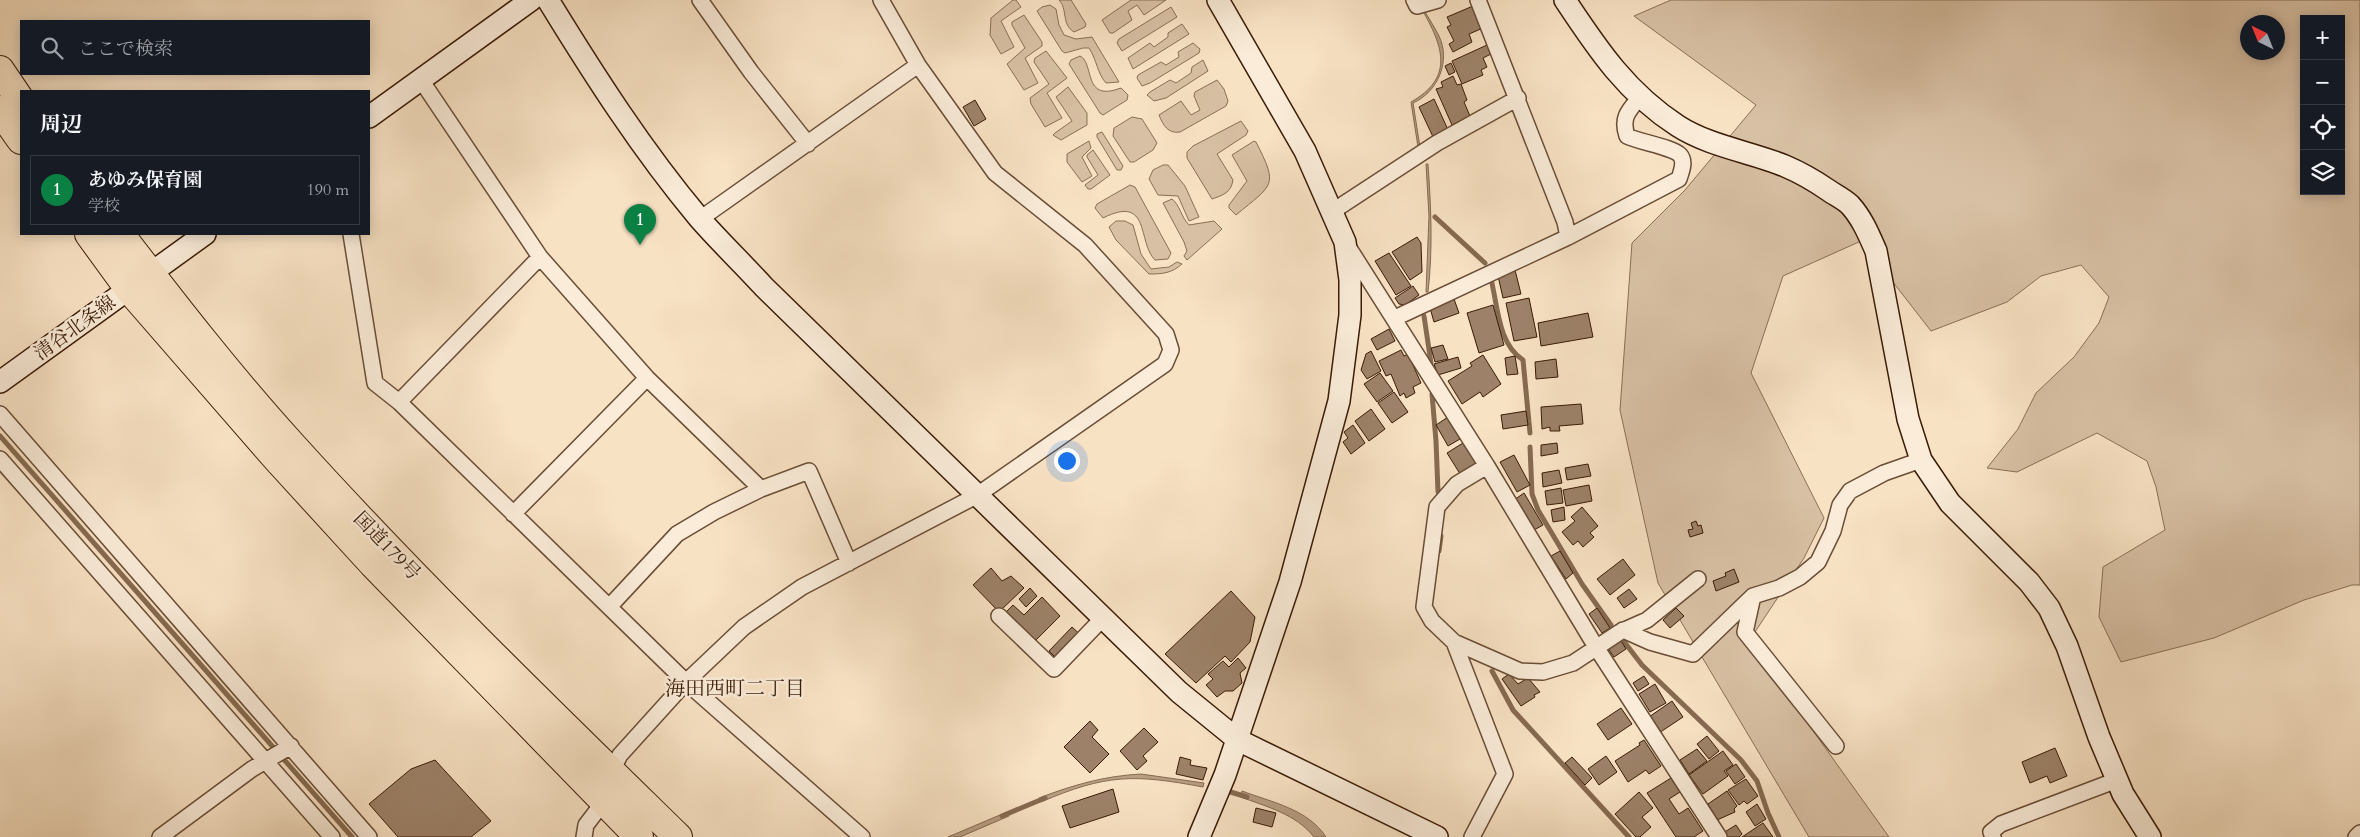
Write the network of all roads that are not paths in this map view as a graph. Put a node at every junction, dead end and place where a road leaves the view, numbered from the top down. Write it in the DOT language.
graph roads {
  1 [pos="531,0"];
  2 [pos="548,0"];
  3 [pos="700,0"];
  4 [pos="881,0"];
  5 [pos="1414,0"];
  6 [pos="1438,0"];
  7 [pos="1478,0"];
  8 [pos="1565,0"];
  9 [pos="1220,1"];
  10 [pos="918,65"];
  11 [pos="0,70"];
  12 [pos="421,80"];
  13 [pos="1640,97"];
  14 [pos="1518,98"];
  15 [pos="20,99"];
  16 [pos="0,110"];
  17 [pos="370,115"];
  18 [pos="20,139"];
  19 [pos="808,144"];
  20 [pos="1333,211"];
  21 [pos="700,219"];
  22 [pos="90,235"];
  23 [pos="121,235"];
  24 [pos="204,235"];
  25 [pos="351,235"];
  26 [pos="1568,237"];
  27 [pos="1345,242"];
  28 [pos="540,257"];
  29 [pos="150,273"];
  30 [pos="129,289"];
  31 [pos="1395,318"];
  32 [pos="647,378"];
  33 [pos="0,382"];
  34 [pos="399,402"];
  35 [pos="0,414"];
  36 [pos="0,459"];
  37 [pos="1921,460"];
  38 [pos="1487,466"];
  39 [pos="761,490"];
  40 [pos="976,496"];
  41 [pos="513,514"];
  42 [pos="849,563"];
  43 [pos="1698,579"];
  44 [pos="1753,596"];
  45 [pos="610,606"];
  46 [pos="999,616"];
  47 [pos="1103,618"];
  48 [pos="1623,630"];
  49 [pos="1454,642"];
  50 [pos="1596,647"];
  51 [pos="686,682"];
  52 [pos="1238,740"];
  53 [pos="290,746"];
  54 [pos="1836,746"];
  55 [pos="265,763"];
  56 [pos="612,772"];
  57 [pos="2117,780"];
  58 [pos="605,800"];
  59 [pos="2360,832"];
  60 [pos="160,837"];
  61 [pos="332,837"];
  62 [pos="369,837"];
  63 [pos="584,837"];
  64 [pos="639,837"];
  65 [pos="678,837"];
  66 [pos="862,837"];
  67 [pos="1199,837"];
  68 [pos="1437,837"];
  69 [pos="1472,837"];
  70 [pos="1719,837"];
  71 [pos="1993,837"];
  72 [pos="2150,837"];
  73 [pos="2356,837"];
  1 -- 12 [label="street"];
  2 -- 21 [label="street"];
  3 -- 19 [label="street"];
  4 -- 10 [label="street"];
  5 -- 6 [label="street"];
  7 -- 14 [label="street"];
  8 -- 13 [label="street"];
  9 -- 20 [label="street"];
  10 -- 19 [label="street"];
  10 -- 40 [label="street"];
  11 -- 15 [label="highway"];
  12 -- 17 [label="street"];
  12 -- 28 [label="street"];
  13 -- 26 [label="street"];
  13 -- 37 [label="street"];
  14 -- 20 [label="street"];
  14 -- 26 [label="street"];
  16 -- 18 [label="highway"];
  19 -- 21 [label="street"];
  20 -- 27 [label="street"];
  21 -- 40 [label="street"];
  22 -- 30 [label="highway, 国道179号"];
  23 -- 29 [label="highway, 国道179号"];
  24 -- 29 [label="street, 清谷北条線"];
  25 -- 34 [label="street"];
  26 -- 31 [label="street"];
  27 -- 31 [label="street"];
  27 -- 52 [label="street"];
  28 -- 32 [label="street"];
  28 -- 34 [label="street"];
  29 -- 30 [label="street, 清谷北条線"];
  29 -- 56 [label="highway, 国道179号"];
  30 -- 33 [label="street, 清谷北条線"];
  30 -- 58 [label="highway, 国道179号"];
  31 -- 38 [label="street"];
  32 -- 39 [label="street"];
  32 -- 41 [label="street"];
  34 -- 41 [label="street"];
  35 -- 53 [label="street"];
  36 -- 55 [label="street"];
  37 -- 44 [label="street"];
  37 -- 57 [label="street"];
  38 -- 49 [label="street"];
  38 -- 50 [label="street"];
  39 -- 42 [label="street"];
  39 -- 45 [label="street"];
  40 -- 42 [label="street"];
  40 -- 47 [label="street"];
  41 -- 45 [label="street"];
  42 -- 51 [label="street"];
  43 -- 48 [label="street"];
  44 -- 48 [label="street"];
  44 -- 54 [label="street"];
  45 -- 51 [label="street"];
  46 -- 47 [label="street"];
  47 -- 52 [label="street"];
  48 -- 50 [label="street"];
  49 -- 50 [label="street"];
  49 -- 69 [label="street"];
  50 -- 70 [label="street"];
  51 -- 56 [label="street"];
  51 -- 66 [label="street"];
  52 -- 67 [label="street"];
  52 -- 68 [label="street"];
  53 -- 55 [label="street"];
  53 -- 62 [label="street"];
  55 -- 60 [label="street"];
  55 -- 61 [label="street"];
  56 -- 58 [label="street"];
  56 -- 65 [label="highway, 国道179号"];
  57 -- 71 [label="street"];
  57 -- 72 [label="street"];
  58 -- 63 [label="street"];
  58 -- 64 [label="highway, 国道179号"];
  59 -- 73 [label="street"];
}
